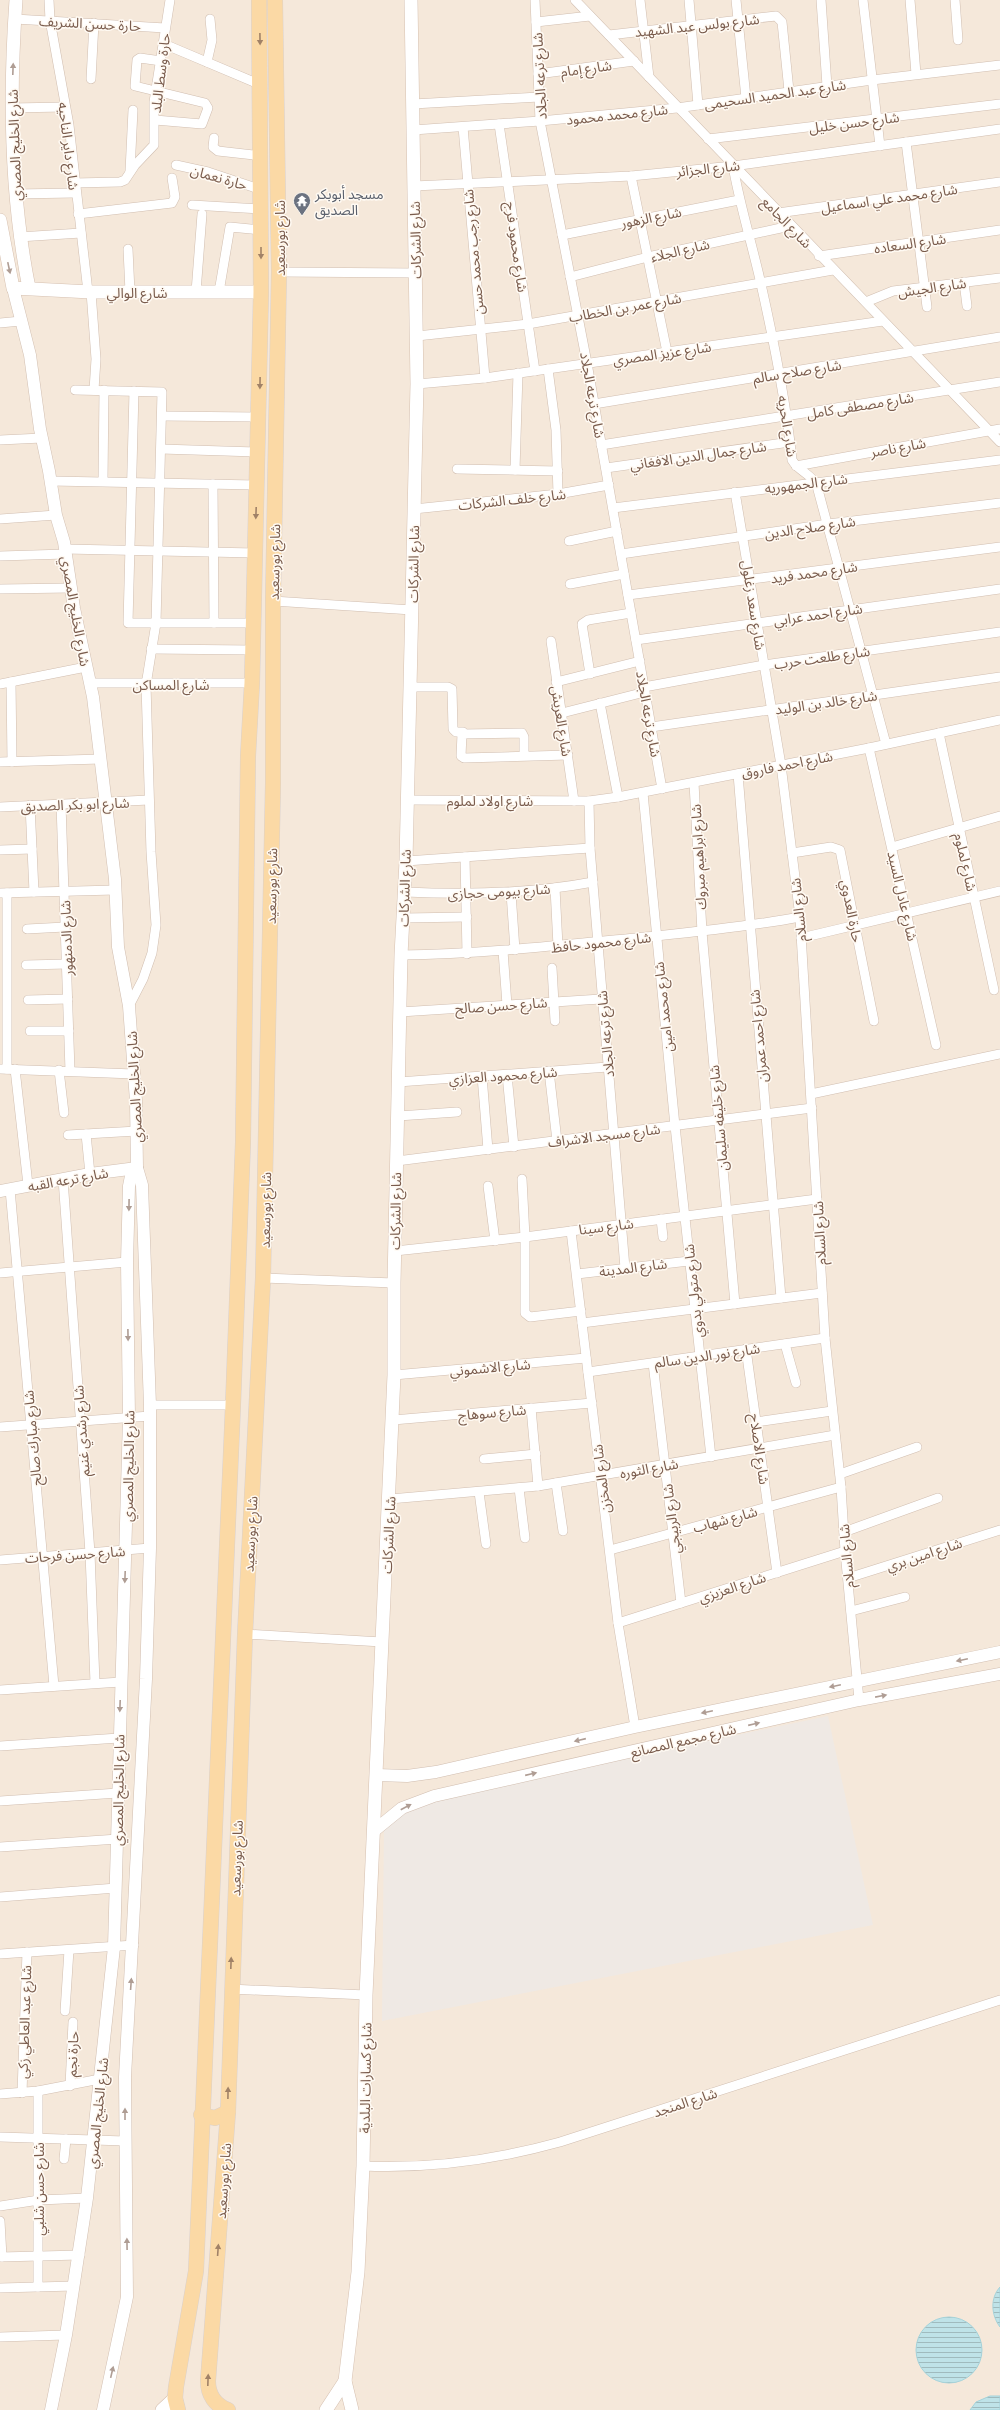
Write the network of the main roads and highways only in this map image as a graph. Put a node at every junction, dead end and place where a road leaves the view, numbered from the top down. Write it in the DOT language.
graph roads {
  1 [pos="16,0"];
  2 [pos="259,0"];
  3 [pos="275,0"];
  4 [pos="411,0"];
  5 [pos="0,220"];
  6 [pos="2,242"];
  7 [pos="13,288"];
  8 [pos="30,288"];
  9 [pos="261,292"];
  10 [pos="273,750"];
  11 [pos="248,756"];
  12 [pos="273,783"];
  13 [pos="248,789"];
  14 [pos="377,1775"];
  15 [pos="228,2112"];
  16 [pos="201,2115"];
  17 [pos="226,2146"];
  18 [pos="200,2149"];
  19 [pos="345,2381"];
  20 [pos="177,2404"];
  21 [pos="162,2410"];
  22 [pos="228,2410"];
  23 [pos="326,2410"];
  24 [pos="352,2410"];
  8 -- 1 [label="main road, شارع الخليج المصري, one-way"];
  2 -- 9 [label="main road, شارع بورسعيد, one-way"];
  3 -- 10 [label="main road, شارع بورسعيد"];
  4 -- 14 [label="main road, شارع الشركات"];
  5 -- 6 [label="main road, شارع الخليج المصري"];
  6 -- 7 [label="main road, شارع الخليج المصري, one-way"];
  7 -- 8 [label="main road, شارع الوالي"];
  8 -- 9 [label="main road, شارع الوالي"];
  9 -- 11 [label="main road, شارع بورسعيد, one-way"];
  10 -- 11 [label="main road"];
  10 -- 12 [label="main road, شارع بورسعيد"];
  11 -- 13 [label="main road, شارع بورسعيد"];
  12 -- 13 [label="main road"];
  15 -- 12 [label="main road, شارع بورسعيد, one-way"];
  13 -- 16 [label="main road, شارع بورسعيد"];
  14 -- 19 [label="main road, شارع كسارات البلدية"];
  15 -- 16 [label="main road"];
  15 -- 17 [label="main road, شارع بورسعيد"];
  16 -- 18 [label="main road, شارع بورسعيد"];
  17 -- 18 [label="main road"];
  22 -- 17 [label="main road, شارع بورسعيد, one-way"];
  18 -- 20 [label="main road, شارع بورسعيد"];
  19 -- 23 [label="main road, شارع كسارات البلدية"];
  19 -- 24 [label="main road, شارع كسارات البلدية"];
  20 -- 21 [label="main road"];
}
